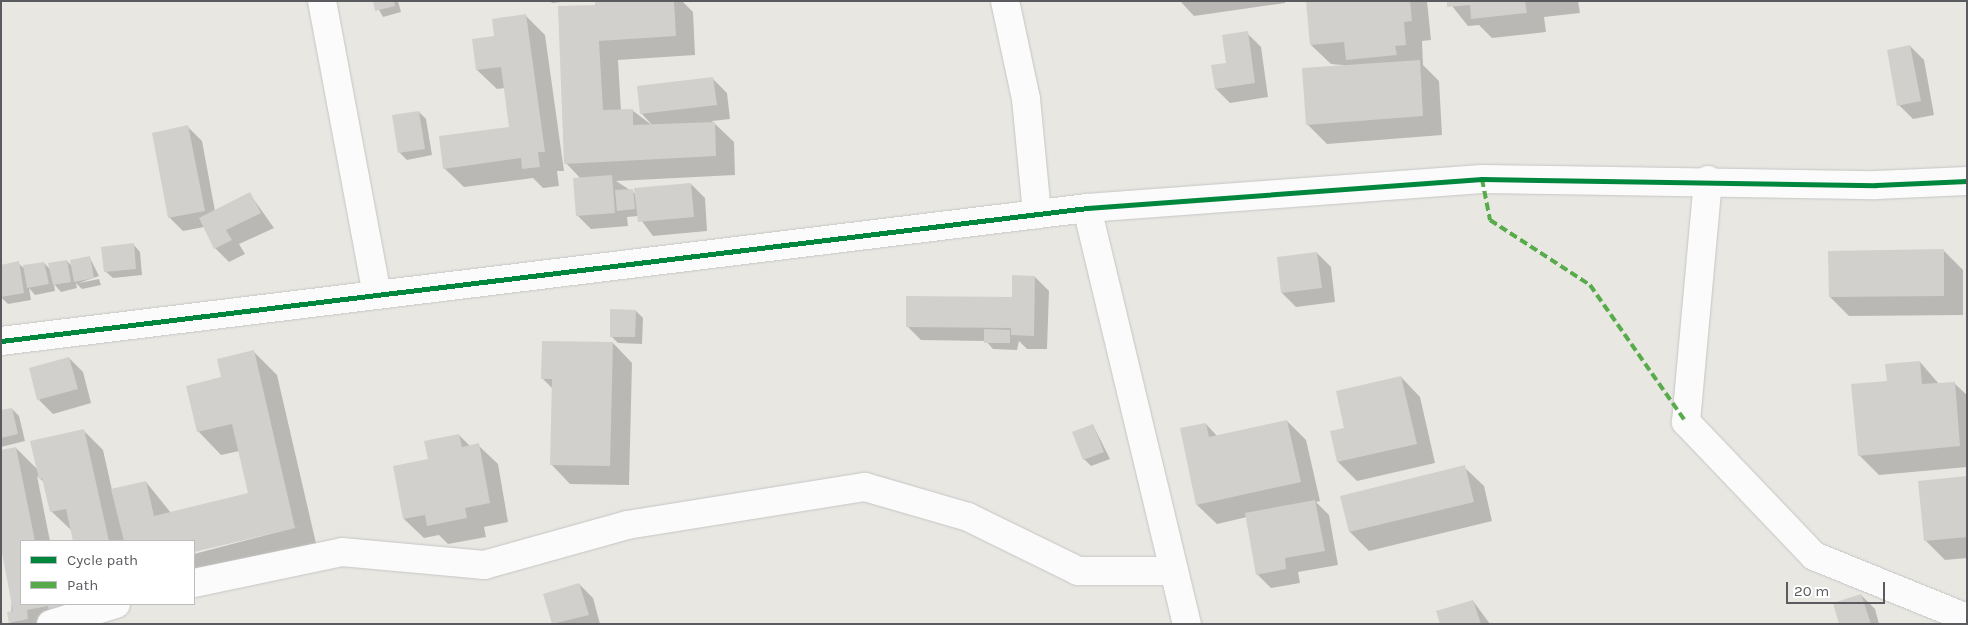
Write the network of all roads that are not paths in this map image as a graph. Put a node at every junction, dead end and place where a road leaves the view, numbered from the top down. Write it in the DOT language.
graph roads {
  1 [pos="322,1"];
  2 [pos="1005,1"];
  3 [pos="1708,180"];
  4 [pos="1967,181"];
  5 [pos="1087,208"];
  6 [pos="1037,214"];
  7 [pos="377,294"];
  8 [pos="1,341"];
  9 [pos="1174,571"];
  10 [pos="195,583"];
  11 [pos="113,605"];
  12 [pos="1967,618"];
  13 [pos="51,624"];
  14 [pos="1187,624"];
  1 -- 7 [label="street"];
  2 -- 6 [label="street"];
  3 -- 4 [label="street"];
  3 -- 5 [label="street"];
  3 -- 12 [label="street"];
  5 -- 6 [label="street"];
  5 -- 9 [label="street"];
  6 -- 7 [label="street"];
  7 -- 8 [label="street"];
  9 -- 10 [label="street"];
  9 -- 14 [label="street"];
  11 -- 13 [label="street"];
}
